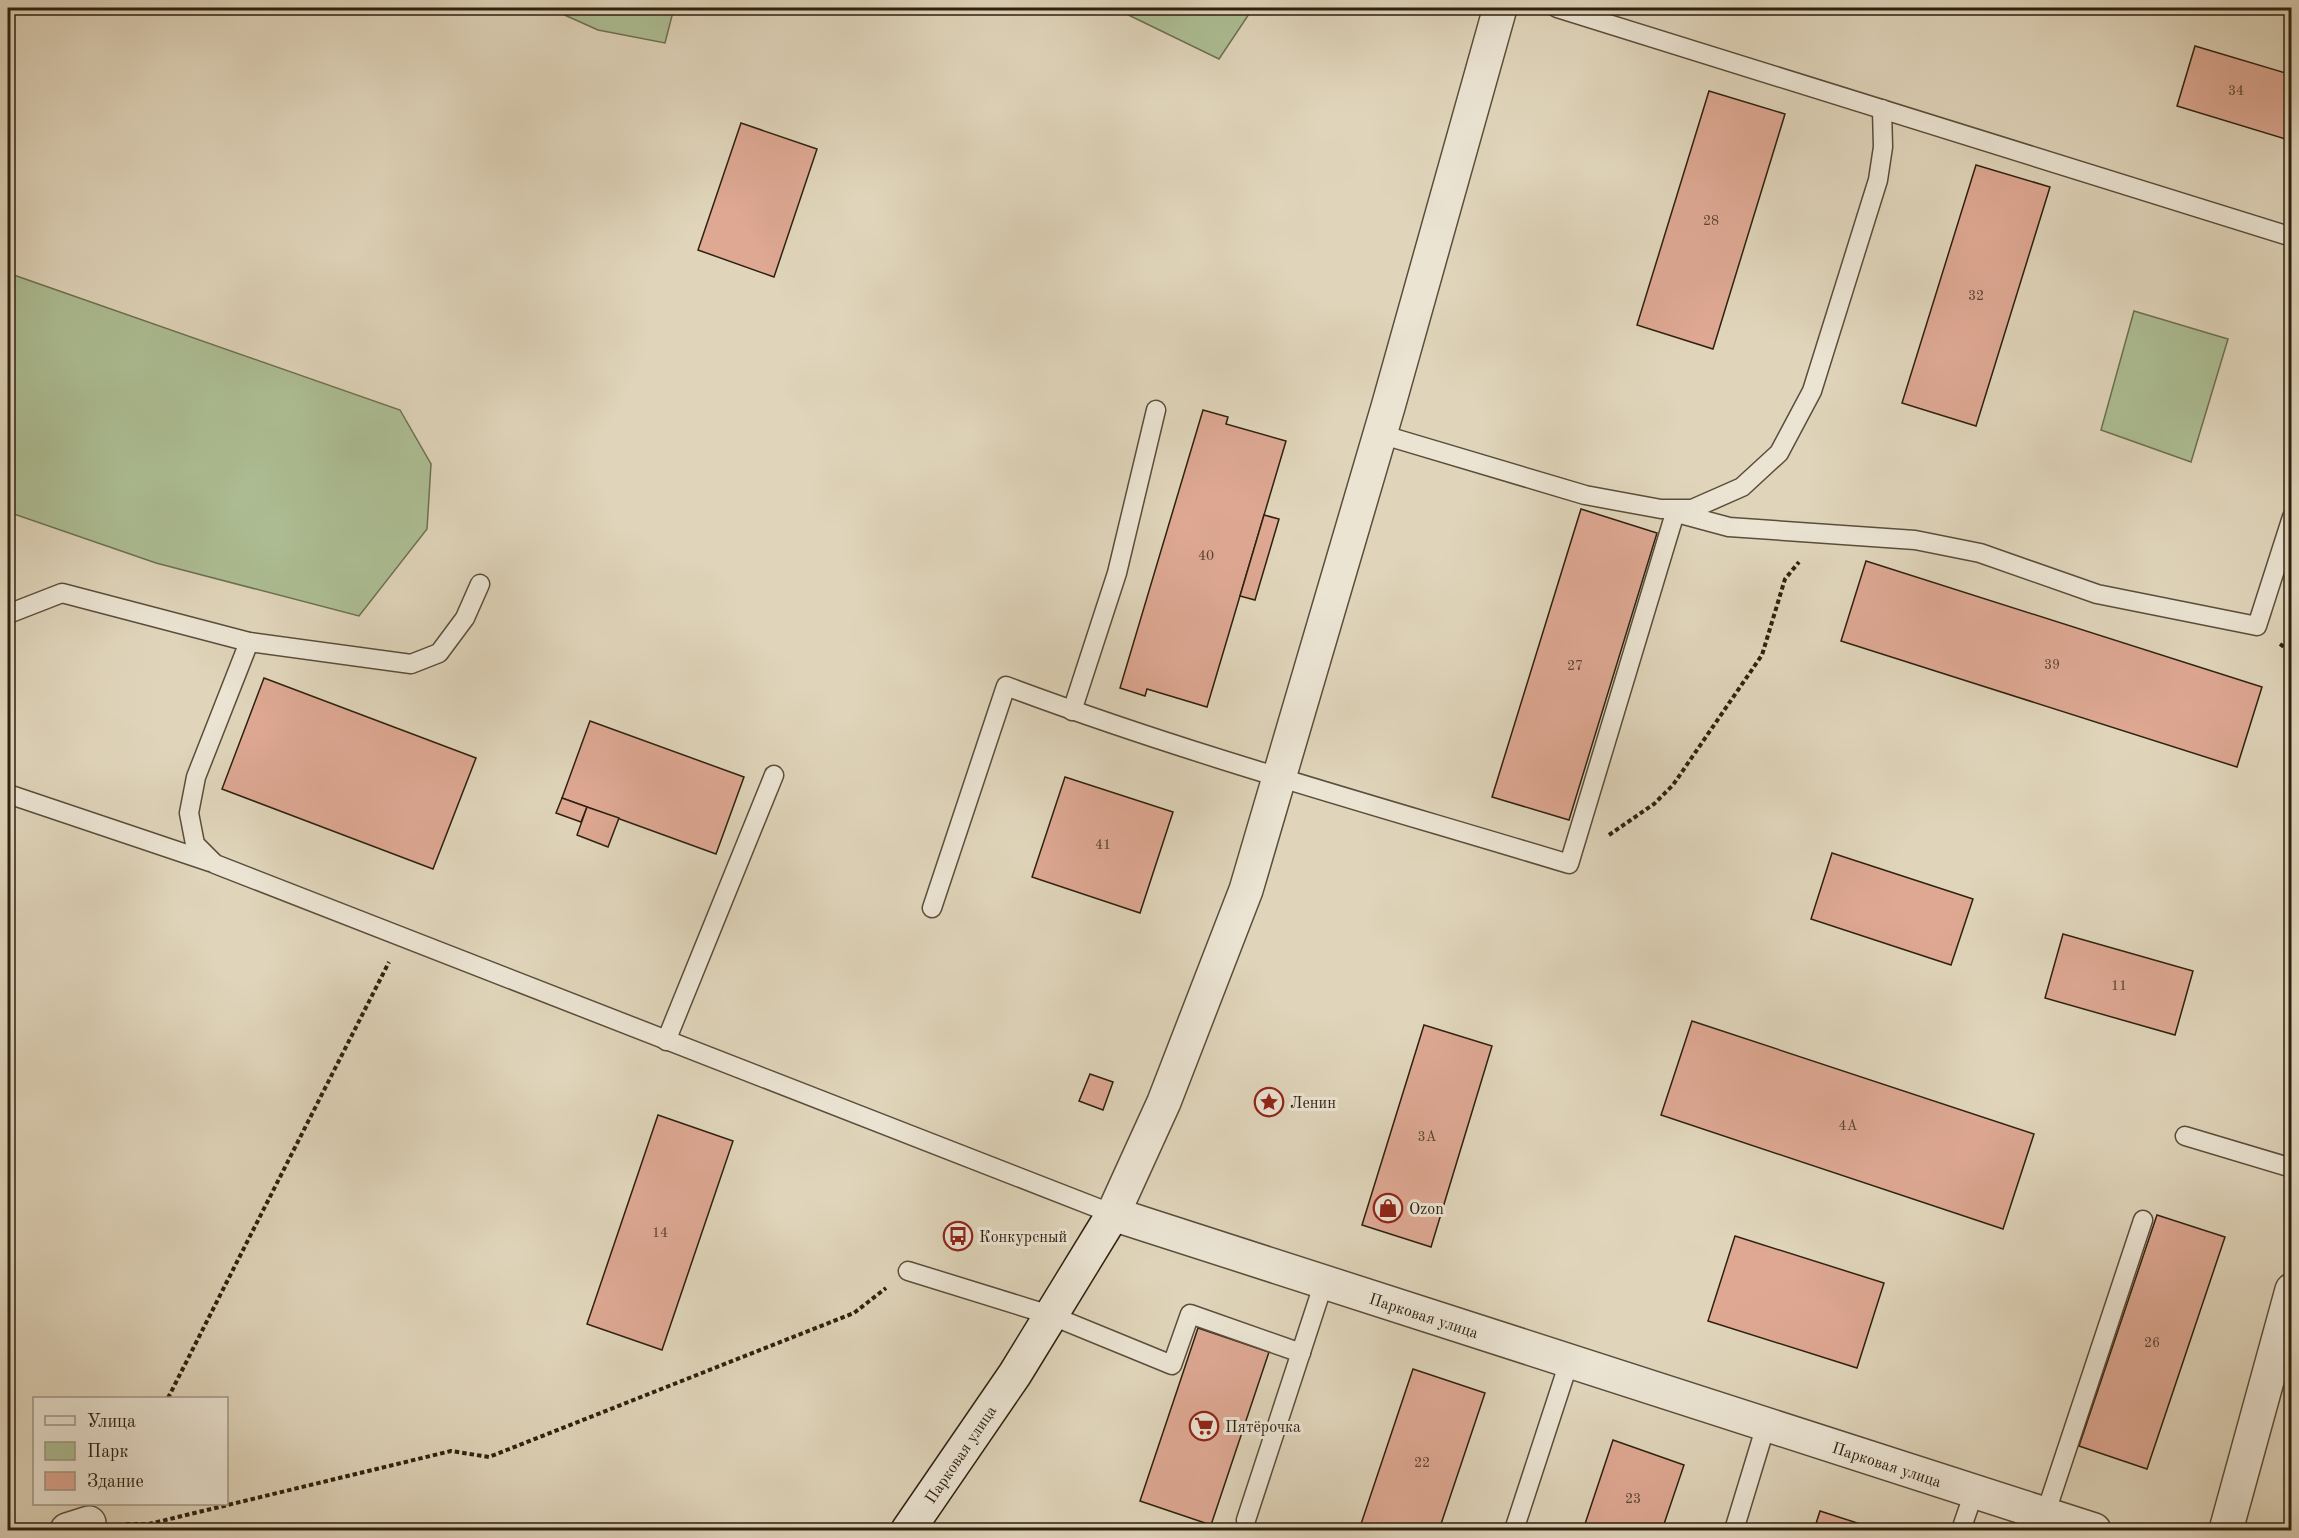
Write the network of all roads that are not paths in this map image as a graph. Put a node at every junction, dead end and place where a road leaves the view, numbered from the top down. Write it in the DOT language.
graph roads {
  1 [pos="1500,8"];
  2 [pos="1557,8"];
  3 [pos="1882,109"];
  4 [pos="2292,237"];
  5 [pos="1156,410"];
  6 [pos="1380,434"];
  7 [pos="1668,511"];
  8 [pos="2292,518"];
  9 [pos="480,584"];
  10 [pos="8,614"];
  11 [pos="249,642"];
  12 [pos="1072,711"];
  13 [pos="774,775"];
  14 [pos="1280,777"];
  15 [pos="8,794"];
  16 [pos="215,864"];
  17 [pos="932,908"];
  18 [pos="666,1041"];
  19 [pos="2185,1136"];
  20 [pos="2292,1168"];
  21 [pos="1113,1214"];
  22 [pos="2143,1220"];
  23 [pos="908,1271"];
  24 [pos="1324,1282"];
  25 [pos="2292,1290"];
  26 [pos="1050,1315"];
  27 [pos="1301,1353"];
  28 [pos="1569,1362"];
  29 [pos="1766,1425"];
  30 [pos="1974,1492"];
  31 [pos="2045,1515"];
  32 [pos="1246,1520"];
  33 [pos="908,1530"];
  34 [pos="1514,1530"];
  35 [pos="1734,1530"];
  36 [pos="1961,1530"];
  37 [pos="2094,1530"];
  38 [pos="2226,1530"];
  1 -- 6 [label="street"];
  2 -- 3 [label="lane"];
  3 -- 4 [label="lane"];
  3 -- 7 [label="lane"];
  5 -- 12 [label="lane"];
  6 -- 7 [label="lane"];
  6 -- 14 [label="street"];
  7 -- 8 [label="lane"];
  7 -- 14 [label="lane"];
  9 -- 11 [label="lane"];
  10 -- 11 [label="lane"];
  11 -- 16 [label="lane"];
  12 -- 14 [label="lane"];
  12 -- 17 [label="lane"];
  13 -- 18 [label="lane"];
  14 -- 21 [label="street"];
  15 -- 16 [label="lane"];
  16 -- 18 [label="lane"];
  18 -- 21 [label="lane"];
  19 -- 20 [label="lane"];
  21 -- 24 [label="street, Парковая улица"];
  21 -- 26 [label="street, Парковая улица"];
  22 -- 31 [label="lane"];
  23 -- 26 [label="lane"];
  24 -- 27 [label="lane"];
  24 -- 28 [label="street, Парковая улица"];
  25 -- 38 [label="street"];
  26 -- 27 [label="lane"];
  26 -- 33 [label="street, Парковая улица"];
  27 -- 32 [label="lane"];
  28 -- 29 [label="street, Парковая улица"];
  28 -- 34 [label="lane"];
  29 -- 30 [label="street, Парковая улица"];
  29 -- 35 [label="lane"];
  30 -- 31 [label="street, Парковая улица"];
  30 -- 36 [label="lane"];
  31 -- 37 [label="street, Парковая улица"];
}
